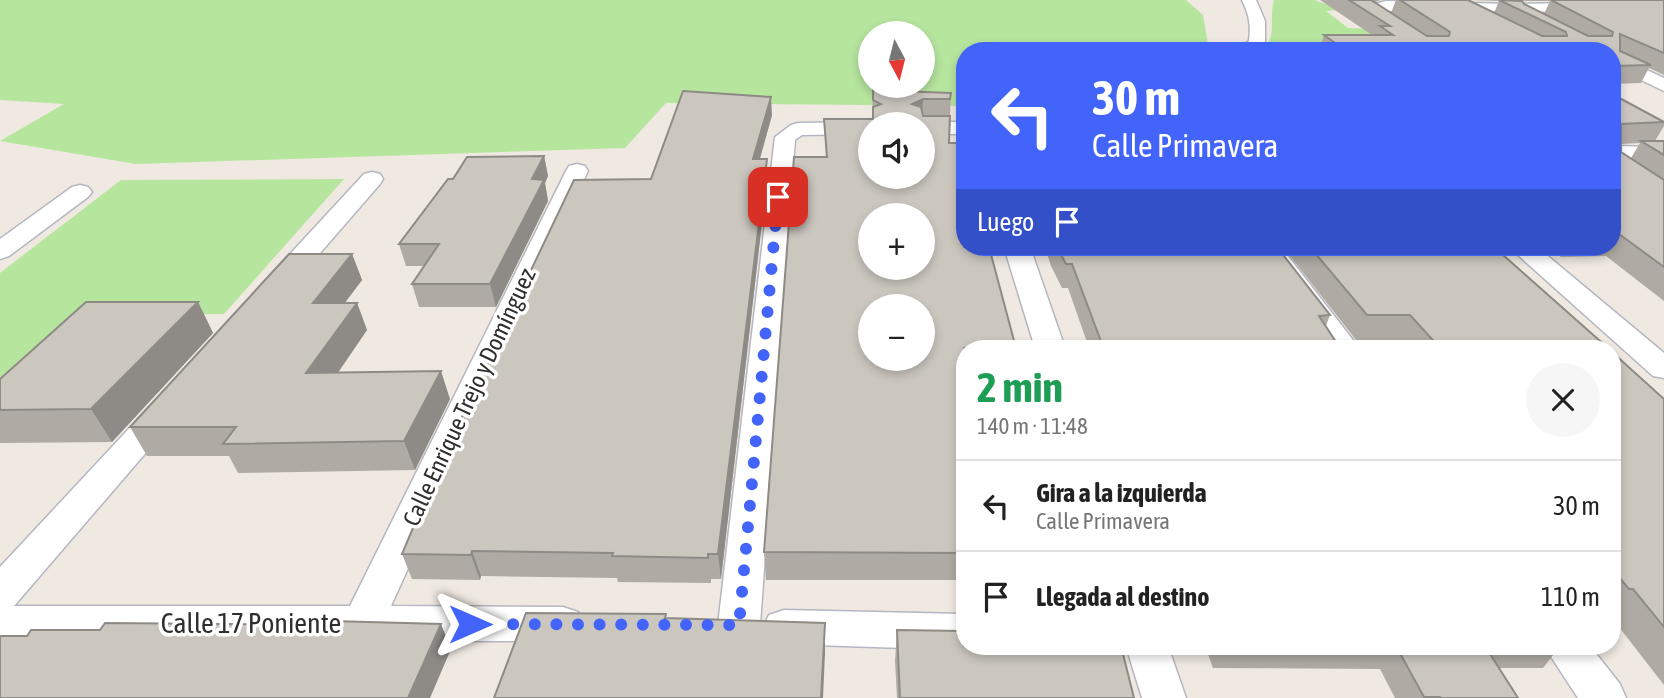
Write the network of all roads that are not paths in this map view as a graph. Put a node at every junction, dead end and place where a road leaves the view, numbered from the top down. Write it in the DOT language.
graph roads {
  1 [pos="1443,0"];
  2 [pos="1495,0"];
  3 [pos="1614,0"];
  4 [pos="1257,5"];
  5 [pos="1630,7"];
  6 [pos="1664,7"];
  7 [pos="1460,8"];
  8 [pos="1511,9"];
  9 [pos="1664,22"];
  10 [pos="1493,24"];
  11 [pos="1548,27"];
  12 [pos="1256,42"];
  13 [pos="1420,42"];
  14 [pos="1621,64"];
  15 [pos="1621,83"];
  16 [pos="1664,85"];
  17 [pos="1664,102"];
  18 [pos="858,128"];
  19 [pos="935,128"];
  20 [pos="956,128"];
  21 [pos="1621,152"];
  22 [pos="1664,153"];
  23 [pos="1621,169"];
  24 [pos="577,171"];
  25 [pos="1633,176"];
  26 [pos="372,179"];
  27 [pos="80,192"];
  28 [pos="0,251"];
  29 [pos="1020,256"];
  30 [pos="1275,256"];
  31 [pos="1532,256"];
  32 [pos="260,304"];
  33 [pos="1047,340"];
  34 [pos="1337,340"];
  35 [pos="1664,369"];
  36 [pos="186,387"];
  37 [pos="0,594"];
  38 [pos="0,623"];
  39 [pos="362,624"];
  40 [pos="600,625"];
  41 [pos="697,625"];
  42 [pos="739,625"];
  43 [pos="956,632"];
  44 [pos="1150,655"];
  45 [pos="1572,655"];
  46 [pos="1164,698"];
  47 [pos="1604,698"];
  1 -- 7 [label="street"];
  2 -- 8 [label="street"];
  3 -- 5 [label="street"];
  4 -- 12 [label="street"];
  5 -- 6 [label="street"];
  5 -- 8 [label="street"];
  5 -- 9 [label="street"];
  7 -- 8 [label="street"];
  7 -- 10 [label="street"];
  7 -- 13 [label="street"];
  8 -- 11 [label="street"];
  14 -- 16 [label="street"];
  15 -- 17 [label="street"];
  18 -- 42 [label="street"];
  19 -- 20 [label="street"];
  21 -- 22 [label="street"];
  23 -- 25 [label="street"];
  24 -- 39 [label="street, Calle Enrique Trejo y Domínguez"];
  26 -- 32 [label="street"];
  27 -- 28 [label="street"];
  29 -- 33 [label="street"];
  30 -- 34 [label="street"];
  31 -- 35 [label="street"];
  36 -- 37 [label="street"];
  38 -- 39 [label="street, Calle 17 Poniente"];
  39 -- 40 [label="street, Calle 17 Poniente"];
  41 -- 42 [label="street"];
  42 -- 43 [label="street"];
  44 -- 46 [label="street"];
  45 -- 47 [label="street"];
}
